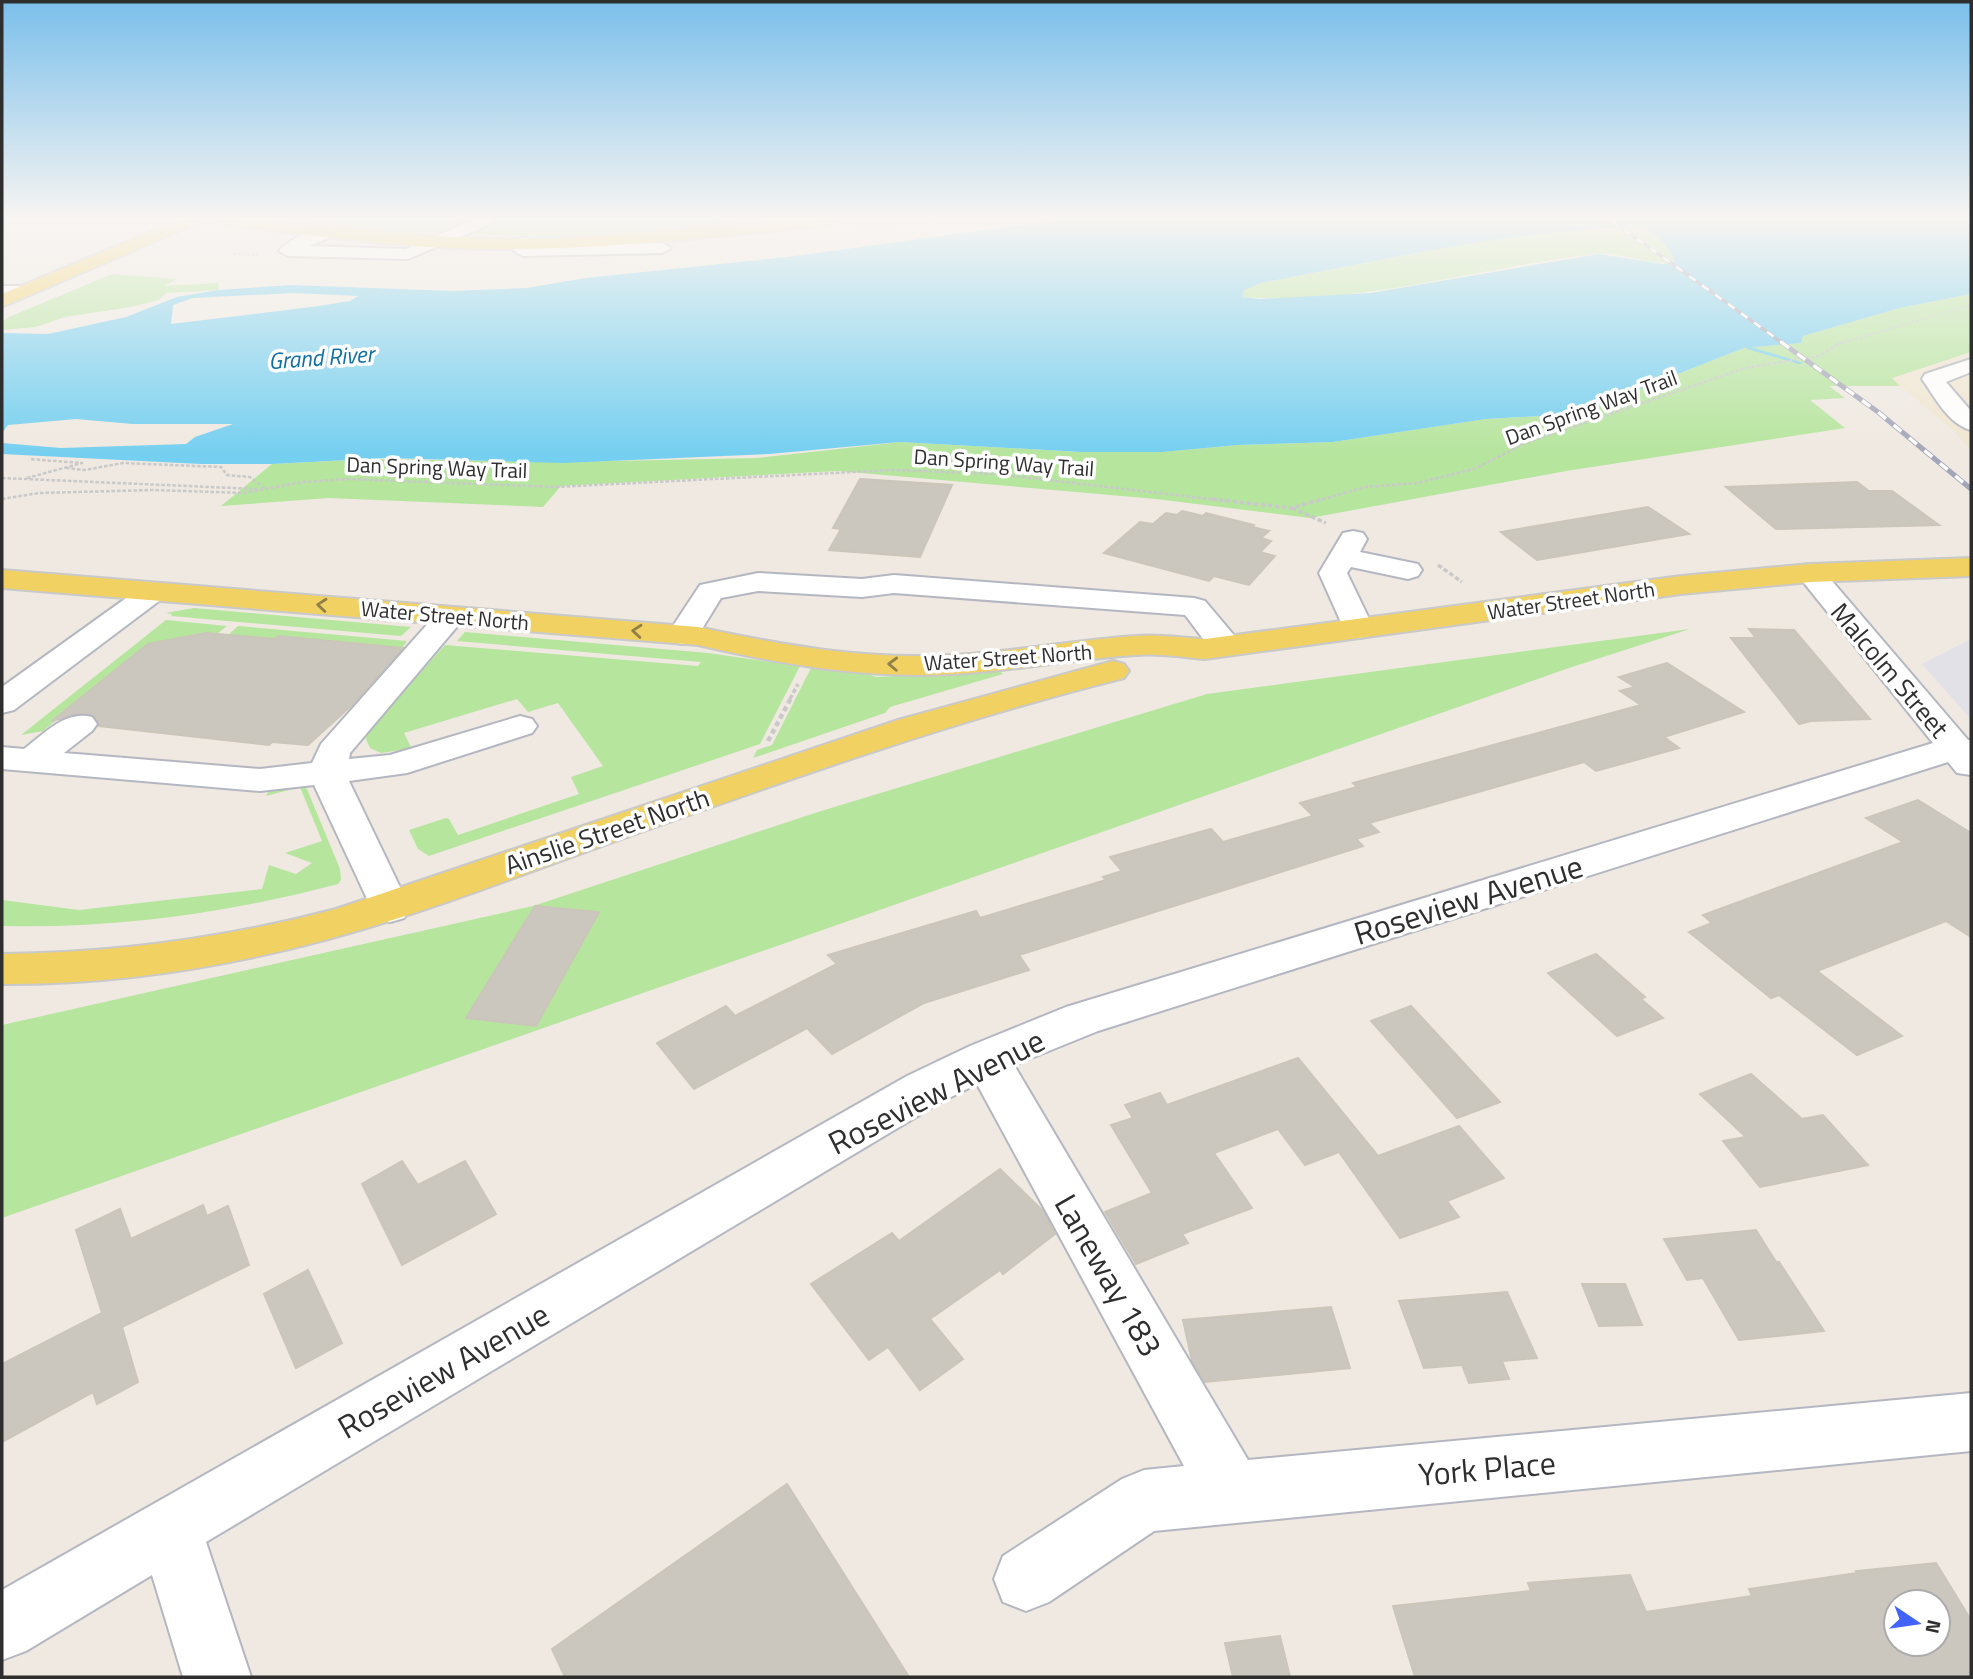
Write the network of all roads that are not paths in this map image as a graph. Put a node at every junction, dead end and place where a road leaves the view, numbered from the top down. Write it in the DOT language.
graph roads {
  1 [pos="1968,369"];
  2 [pos="1971,423"];
  3 [pos="1971,567"];
  4 [pos="1408,570"];
  5 [pos="1810,573"];
  6 [pos="2,579"];
  7 [pos="153,592"];
  8 [pos="451,616"];
  9 [pos="1359,629"];
  10 [pos="683,635"];
  11 [pos="1216,648"];
  12 [pos="2,703"];
  13 [pos="80,724"];
  14 [pos="520,726"];
  15 [pos="1966,755"];
  16 [pos="17,759"];
  17 [pos="327,773"];
  18 [pos="390,908"];
  19 [pos="2,969"];
  20 [pos="986,1058"];
  21 [pos="1971,1422"];
  22 [pos="1232,1492"];
  23 [pos="170,1529"];
  24 [pos="1026,1578"];
  25 [pos="2,1627"];
  26 [pos="216,1677"];
  1 -- 2 [label="street"];
  3 -- 5 [label="main road, Water Street North"];
  4 -- 9 [label="street"];
  5 -- 9 [label="main road, Water Street North"];
  5 -- 15 [label="street, Malcolm Street"];
  6 -- 7 [label="main road, Water Street North"];
  8 -- 7 [label="main road, Water Street North, one-way"];
  7 -- 12 [label="street"];
  10 -- 8 [label="main road, Water Street North, one-way"];
  8 -- 17 [label="street"];
  9 -- 11 [label="main road, Water Street North"];
  11 -- 10 [label="main road, Water Street North, one-way"];
  10 -- 11 [label="street"];
  11 -- 18 [label="main road, Ainslie Street North"];
  13 -- 16 [label="street"];
  14 -- 17 [label="street"];
  15 -- 20 [label="street, Roseview Avenue"];
  16 -- 17 [label="street"];
  17 -- 18 [label="street"];
  18 -- 19 [label="main road, Ainslie Street North"];
  20 -- 22 [label="street, Laneway 183"];
  20 -- 23 [label="street, Roseview Avenue"];
  21 -- 22 [label="street, York Place"];
  22 -- 24 [label="street, York Place"];
  23 -- 25 [label="street, Roseview Avenue"];
  23 -- 26 [label="street"];
}
